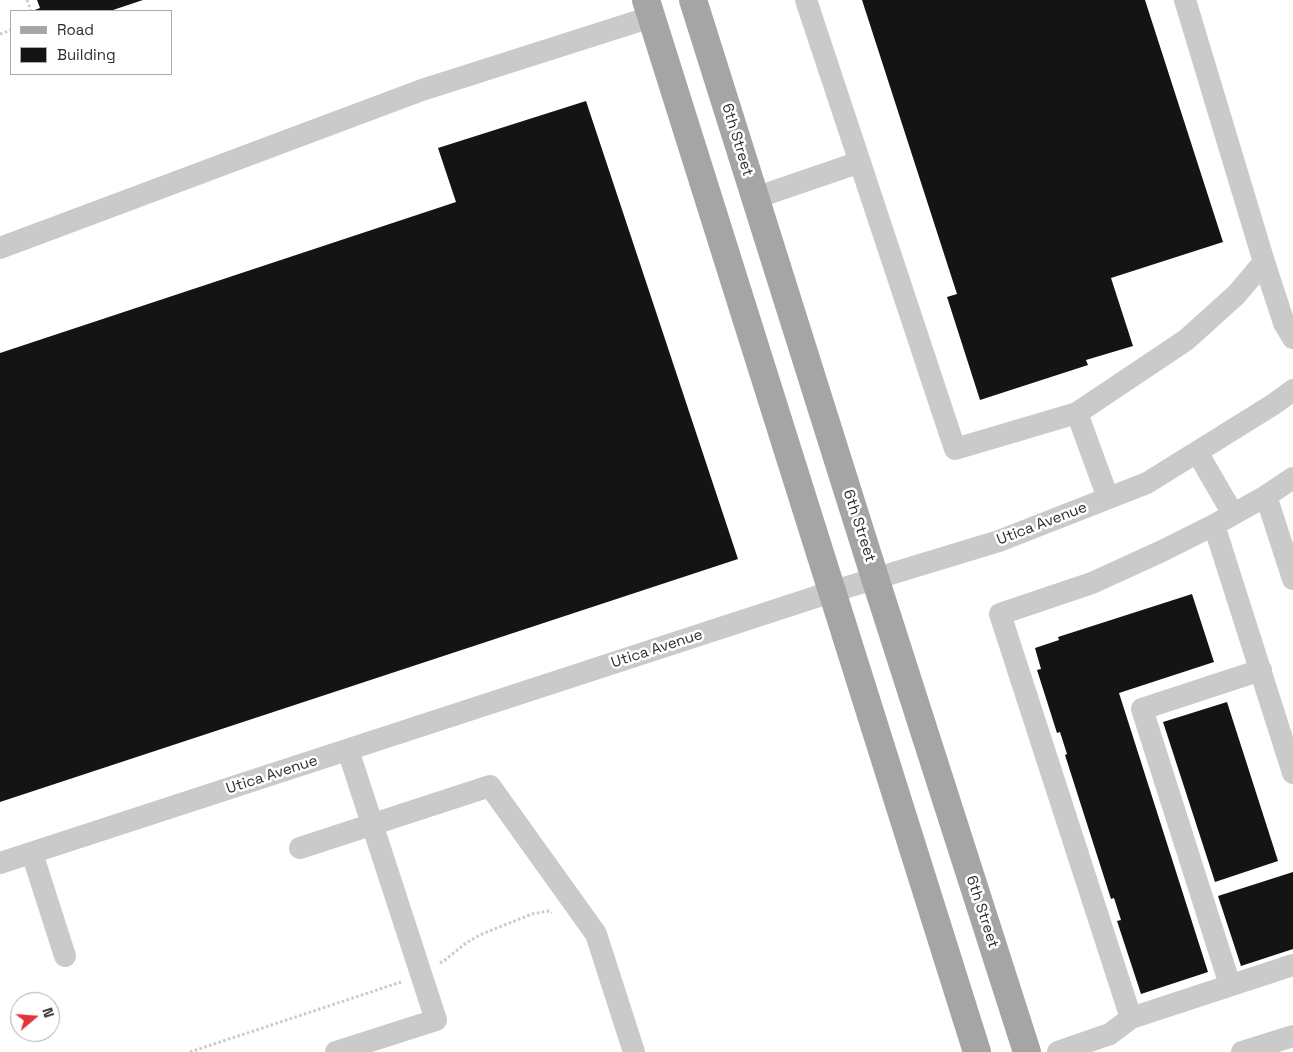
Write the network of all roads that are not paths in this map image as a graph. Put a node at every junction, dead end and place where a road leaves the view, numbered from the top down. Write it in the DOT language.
graph roads {
  1 [pos="693,0"];
  2 [pos="806,0"];
  3 [pos="1185,0"];
  4 [pos="648,8"];
  5 [pos="860,162"];
  6 [pos="755,198"];
  7 [pos="0,248"];
  8 [pos="1264,262"];
  9 [pos="1293,338"];
  10 [pos="1293,390"];
  11 [pos="1077,413"];
  12 [pos="1197,452"];
  13 [pos="1293,478"];
  14 [pos="1266,496"];
  15 [pos="1108,498"];
  16 [pos="1223,520"];
  17 [pos="875,578"];
  18 [pos="1293,579"];
  19 [pos="831,592"];
  20 [pos="1260,670"];
  21 [pos="348,750"];
  22 [pos="1293,773"];
  23 [pos="372,824"];
  24 [pos="300,848"];
  25 [pos="32,853"];
  26 [pos="0,863"];
  27 [pos="65,956"];
  28 [pos="1293,965"];
  29 [pos="1230,985"];
  30 [pos="1131,1018"];
  31 [pos="1293,1036"];
  32 [pos="336,1052"];
  33 [pos="634,1052"];
  34 [pos="977,1052"];
  35 [pos="1027,1052"];
  36 [pos="1058,1052"];
  37 [pos="1242,1052"];
  1 -- 6 [label="main road, 6th Street"];
  2 -- 5 [label="street"];
  3 -- 8 [label="street"];
  4 -- 7 [label="street"];
  4 -- 19 [label="main road"];
  5 -- 6 [label="street"];
  5 -- 11 [label="street"];
  6 -- 17 [label="main road, 6th Street"];
  8 -- 9 [label="street"];
  8 -- 11 [label="street"];
  10 -- 12 [label="street, Utica Avenue"];
  11 -- 15 [label="street"];
  12 -- 15 [label="street, Utica Avenue"];
  12 -- 16 [label="street"];
  13 -- 14 [label="street"];
  14 -- 16 [label="street"];
  14 -- 18 [label="street"];
  15 -- 17 [label="street, Utica Avenue"];
  16 -- 20 [label="street"];
  16 -- 30 [label="street"];
  17 -- 19 [label="street, Utica Avenue"];
  17 -- 35 [label="main road, 6th Street"];
  19 -- 21 [label="street, Utica Avenue"];
  19 -- 34 [label="main road"];
  20 -- 22 [label="street"];
  20 -- 29 [label="street"];
  21 -- 23 [label="street"];
  21 -- 25 [label="street, Utica Avenue"];
  23 -- 24 [label="street"];
  23 -- 32 [label="street"];
  23 -- 33 [label="street"];
  25 -- 26 [label="street, Utica Avenue"];
  25 -- 27 [label="street"];
  28 -- 29 [label="street"];
  29 -- 30 [label="street"];
  30 -- 36 [label="street"];
  31 -- 37 [label="street"];
}
